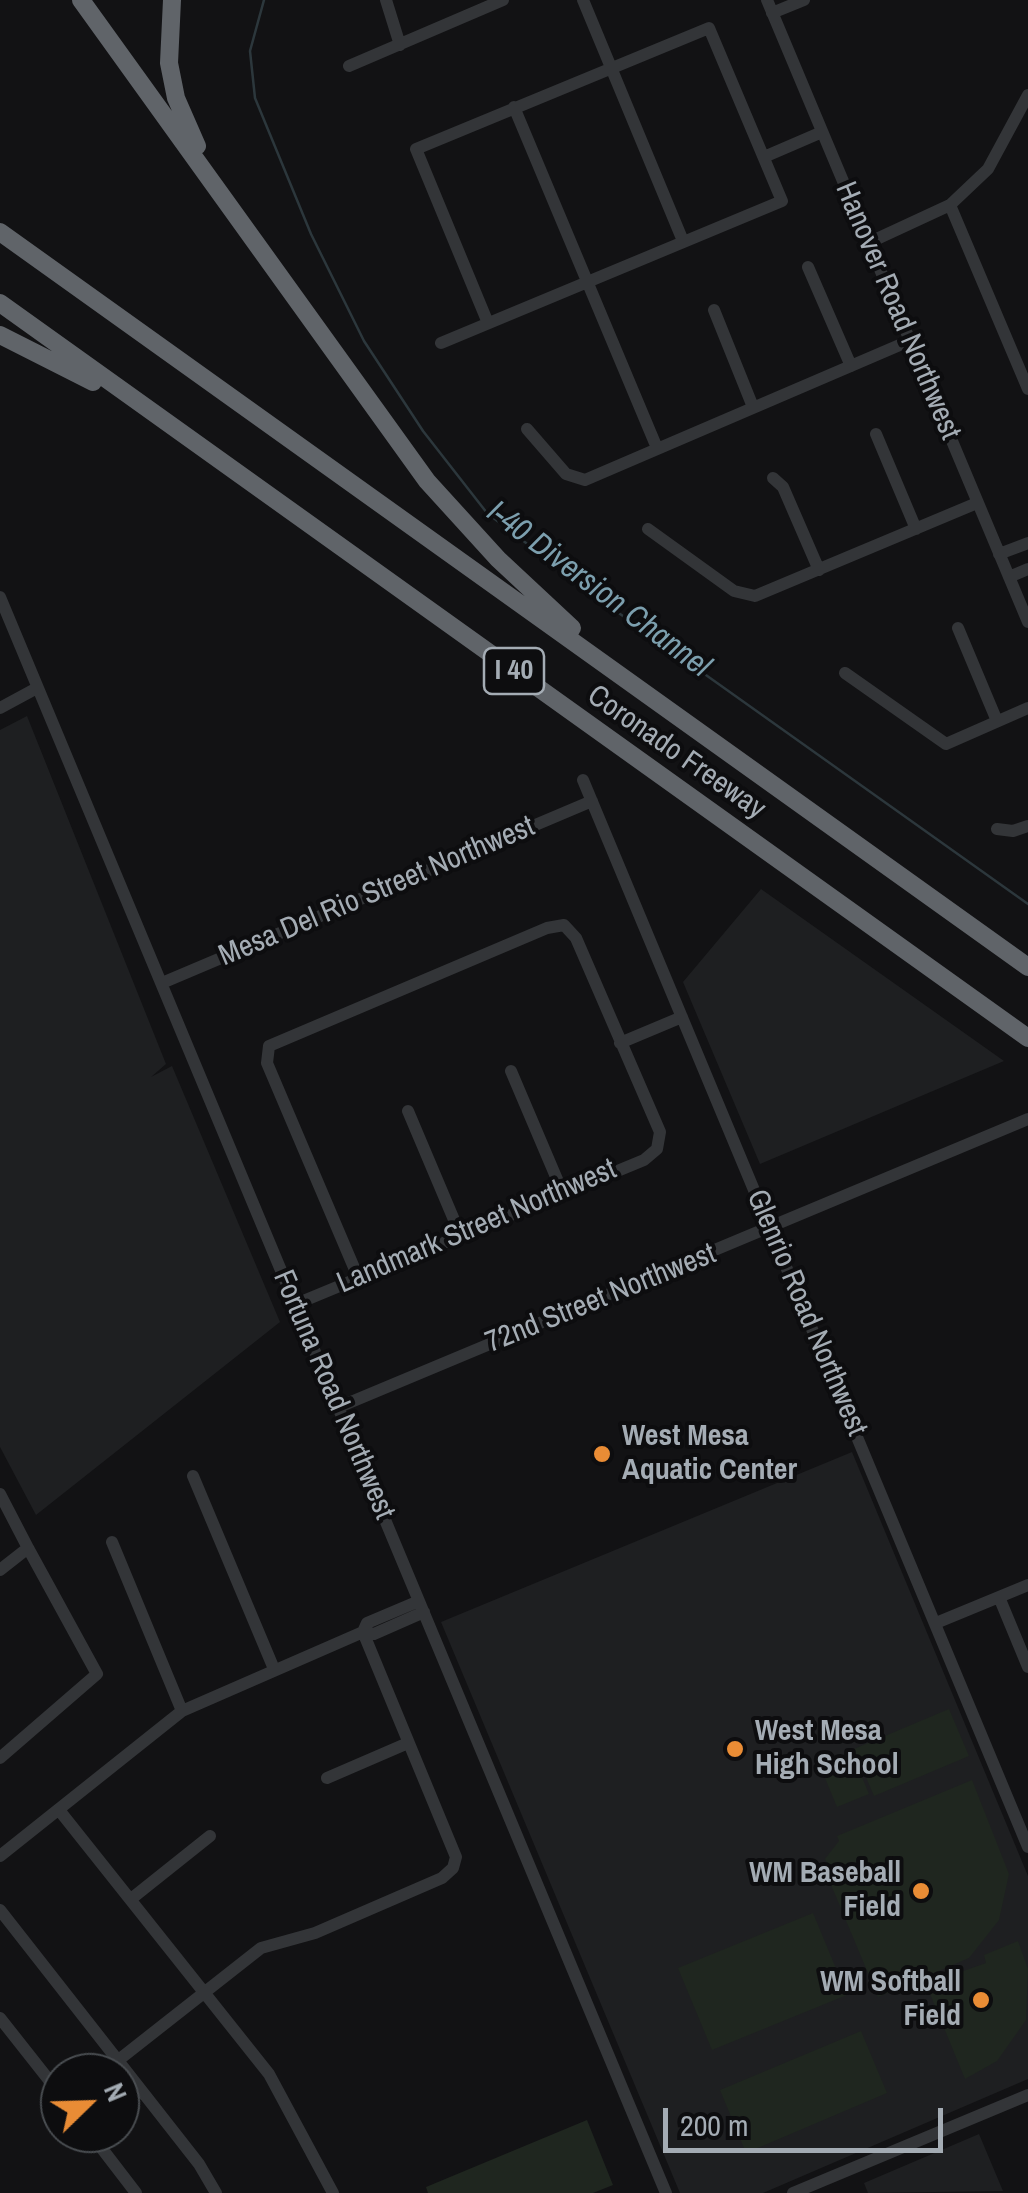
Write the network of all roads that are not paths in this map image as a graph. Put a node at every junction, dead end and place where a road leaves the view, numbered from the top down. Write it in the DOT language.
graph roads {
  1 [pos="81,0"];
  2 [pos="172,0"];
  3 [pos="386,0"];
  4 [pos="503,0"];
  5 [pos="583,0"];
  6 [pos="804,0"];
  7 [pos="472,6"];
  8 [pos="769,7"];
  9 [pos="400,45"];
  10 [pos="349,66"];
  11 [pos="611,68"];
  12 [pos="1026,106"];
  13 [pos="514,107"];
  14 [pos="822,132"];
  15 [pos="764,157"];
  16 [pos="950,205"];
  17 [pos="0,232"];
  18 [pos="250,237"];
  19 [pos="683,241"];
  20 [pos="868,244"];
  21 [pos="808,267"];
  22 [pos="587,282"];
  23 [pos="0,302"];
  24 [pos="714,310"];
  25 [pos="488,323"];
  26 [pos="0,335"];
  27 [pos="909,341"];
  28 [pos="441,343"];
  29 [pos="851,366"];
  30 [pos="1028,388"];
  31 [pos="142,407"];
  32 [pos="753,408"];
  33 [pos="527,430"];
  34 [pos="876,434"];
  35 [pos="657,448"];
  36 [pos="772,478"];
  37 [pos="977,503"];
  38 [pos="916,529"];
  39 [pos="648,530"];
  40 [pos="1028,543"];
  41 [pos="1000,554"];
  42 [pos="1028,569"];
  43 [pos="818,570"];
  44 [pos="1009,577"];
  45 [pos="0,597"];
  46 [pos="1028,622"];
  47 [pos="958,628"];
  48 [pos="845,673"];
  49 [pos="627,679"];
  50 [pos="37,688"];
  51 [pos="0,708"];
  52 [pos="1028,708"];
  53 [pos="997,721"];
  54 [pos="583,780"];
  55 [pos="592,801"];
  56 [pos="1028,826"];
  57 [pos="997,830"];
  58 [pos="1028,966"];
  59 [pos="162,983"];
  60 [pos="682,1018"];
  61 [pos="1028,1038"];
  62 [pos="620,1043"];
  63 [pos="511,1071"];
  64 [pos="408,1111"];
  65 [pos="1028,1119"];
  66 [pos="562,1191"];
  67 [pos="772,1228"];
  68 [pos="460,1234"];
  69 [pos="358,1278"];
  70 [pos="296,1304"];
  71 [pos="339,1407"];
  72 [pos="192,1476"];
  73 [pos="0,1494"];
  74 [pos="112,1542"];
  75 [pos="28,1548"];
  76 [pos="0,1570"];
  77 [pos="1028,1584"];
  78 [pos="999,1597"];
  79 [pos="422,1607"];
  80 [pos="936,1623"];
  81 [pos="363,1632"];
  82 [pos="1028,1667"];
  83 [pos="274,1669"];
  84 [pos="182,1711"];
  85 [pos="408,1743"];
  86 [pos="0,1758"];
  87 [pos="328,1778"];
  88 [pos="59,1810"];
  89 [pos="210,1836"];
  90 [pos="1028,1847"];
  91 [pos="0,1856"];
  92 [pos="131,1900"];
  93 [pos="0,1910"];
  94 [pos="204,1992"];
  95 [pos="0,2018"];
  96 [pos="113,2053"];
  97 [pos="129,2053"];
  98 [pos="40,2069"];
  99 [pos="140,2088"];
  100 [pos="1028,2095"];
  101 [pos="105,2153"];
  102 [pos="136,2193"];
  103 [pos="216,2193"];
  104 [pos="333,2193"];
  105 [pos="666,2193"];
  106 [pos="793,2193"];
  1 -- 18 [label="highway"];
  2 -- 18 [label="highway"];
  3 -- 9 [label="street"];
  4 -- 7 [label="street"];
  5 -- 11 [label="street"];
  6 -- 8 [label="street"];
  7 -- 9 [label="street"];
  8 -- 14 [label="street, Hanover Road Northwest"];
  9 -- 10 [label="street"];
  11 -- 13 [label="street"];
  11 -- 15 [label="street"];
  11 -- 19 [label="street"];
  12 -- 16 [label="street"];
  13 -- 22 [label="street"];
  13 -- 25 [label="street"];
  14 -- 15 [label="street"];
  14 -- 20 [label="street, Hanover Road Northwest"];
  15 -- 19 [label="street"];
  16 -- 20 [label="street"];
  16 -- 30 [label="street"];
  17 -- 49 [label="highway, Coronado Freeway / I 40"];
  18 -- 49 [label="highway"];
  19 -- 22 [label="street"];
  20 -- 27 [label="street, Hanover Road Northwest"];
  21 -- 29 [label="street"];
  22 -- 25 [label="street"];
  22 -- 35 [label="street"];
  23 -- 31 [label="highway, Coronado Freeway / I 40"];
  24 -- 32 [label="street"];
  25 -- 28 [label="street"];
  26 -- 31 [label="highway"];
  27 -- 29 [label="street"];
  27 -- 37 [label="street, Hanover Road Northwest"];
  29 -- 32 [label="street"];
  31 -- 61 [label="highway, Coronado Freeway / I 40"];
  32 -- 35 [label="street"];
  33 -- 35 [label="street"];
  34 -- 38 [label="street"];
  36 -- 43 [label="street"];
  37 -- 38 [label="street"];
  37 -- 41 [label="street, Hanover Road Northwest"];
  38 -- 43 [label="street"];
  39 -- 43 [label="street"];
  40 -- 41 [label="street"];
  41 -- 44 [label="street, Hanover Road Northwest"];
  42 -- 44 [label="street"];
  44 -- 46 [label="street, Hanover Road Northwest"];
  45 -- 50 [label="street, Fortuna Road Northwest"];
  47 -- 53 [label="street"];
  48 -- 53 [label="street"];
  49 -- 58 [label="highway, Coronado Freeway / I 40"];
  50 -- 51 [label="street"];
  50 -- 59 [label="street, Fortuna Road Northwest"];
  52 -- 53 [label="street"];
  54 -- 55 [label="street, Glenrio Road Northwest"];
  55 -- 59 [label="street, Mesa Del Rio Street Northwest"];
  55 -- 60 [label="street, Glenrio Road Northwest"];
  56 -- 57 [label="street"];
  59 -- 70 [label="street, Fortuna Road Northwest"];
  60 -- 62 [label="street"];
  60 -- 67 [label="street, Glenrio Road Northwest"];
  62 -- 66 [label="street, Landmark Street Northwest"];
  62 -- 69 [label="street"];
  63 -- 66 [label="street"];
  64 -- 68 [label="street"];
  65 -- 67 [label="street, 72nd Street Northwest"];
  66 -- 68 [label="street, Landmark Street Northwest"];
  67 -- 71 [label="street, 72nd Street Northwest"];
  67 -- 80 [label="street, Glenrio Road Northwest"];
  68 -- 69 [label="street, Landmark Street Northwest"];
  69 -- 70 [label="street, Landmark Street Northwest"];
  70 -- 71 [label="street, Fortuna Road Northwest"];
  71 -- 79 [label="street, Fortuna Road Northwest"];
  72 -- 83 [label="street"];
  73 -- 75 [label="street"];
  74 -- 84 [label="street"];
  75 -- 76 [label="street"];
  75 -- 86 [label="street"];
  77 -- 78 [label="street"];
  78 -- 80 [label="street"];
  78 -- 82 [label="street"];
  79 -- 81 [label="street"];
  79 -- 105 [label="street, Fortuna Road Northwest"];
  80 -- 90 [label="street, Glenrio Road Northwest"];
  81 -- 83 [label="street"];
  81 -- 85 [label="street"];
  83 -- 84 [label="street"];
  84 -- 88 [label="street"];
  85 -- 87 [label="street"];
  85 -- 94 [label="street"];
  88 -- 91 [label="street"];
  88 -- 92 [label="street"];
  89 -- 92 [label="street"];
  92 -- 94 [label="street"];
  93 -- 96 [label="street"];
  94 -- 97 [label="street"];
  94 -- 104 [label="street"];
  95 -- 98 [label="street"];
  99 -- 103 [label="street"];
  100 -- 106 [label="street"];
  101 -- 102 [label="street"];
}
